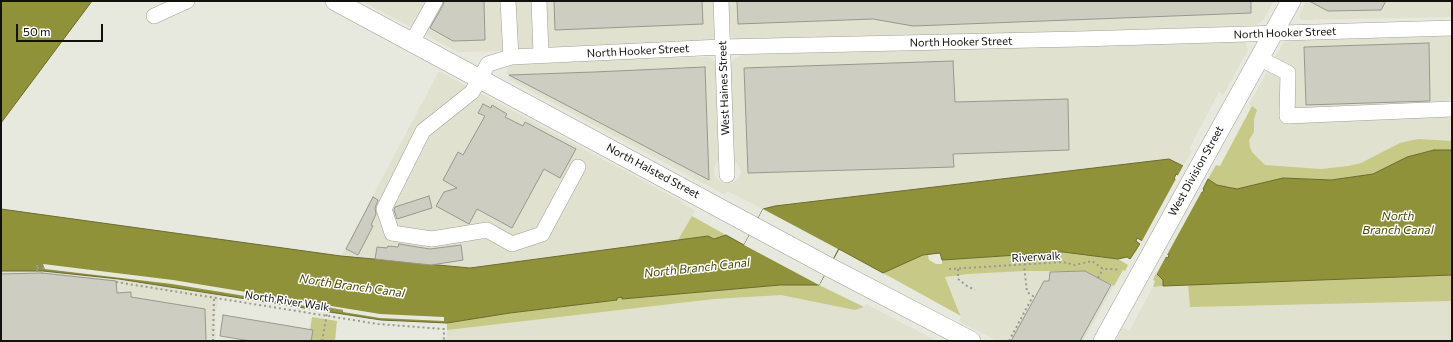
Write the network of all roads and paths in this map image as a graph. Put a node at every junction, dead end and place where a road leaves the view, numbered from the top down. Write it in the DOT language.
graph roads {
  1 [pos="187,1"];
  2 [pos="335,1"];
  3 [pos="435,1"];
  4 [pos="508,1"];
  5 [pos="539,1"];
  6 [pos="721,1"];
  7 [pos="1290,1"];
  8 [pos="154,16"];
  9 [pos="1452,28"];
  10 [pos="1272,34"];
  11 [pos="412,42"];
  12 [pos="722,47"];
  13 [pos="541,55"];
  14 [pos="512,57"];
  15 [pos="1259,58"];
  16 [pos="480,78"];
  17 [pos="1452,109"];
  18 [pos="578,167"];
  19 [pos="727,175"];
  20 [pos="37,265"];
  21 [pos="1024,265"];
  22 [pos="45,268"];
  23 [pos="949,269"];
  24 [pos="958,269"];
  25 [pos="1103,269"];
  26 [pos="37,270"];
  27 [pos="1120,271"];
  28 [pos="37,275"];
  29 [pos="1098,278"];
  30 [pos="116,282"];
  31 [pos="975,290"];
  32 [pos="214,298"];
  33 [pos="343,311"];
  34 [pos="327,316"];
  35 [pos="963,339"];
  36 [pos="213,341"];
  37 [pos="322,341"];
  38 [pos="444,341"];
  39 [pos="1009,341"];
  40 [pos="1103,341"];
  1 -- 8 [label="street"];
  2 -- 11 [label="main road, North Halsted Street"];
  3 -- 11 [label="street"];
  4 -- 14 [label="street"];
  5 -- 13 [label="street"];
  6 -- 12 [label="street, West Haines Street"];
  7 -- 10 [label="main road, West Division Street"];
  9 -- 10 [label="street, North Hooker Street"];
  10 -- 12 [label="street, North Hooker Street"];
  10 -- 15 [label="main road, West Division Street"];
  11 -- 16 [label="main road, North Halsted Street"];
  12 -- 13 [label="street, North Hooker Street"];
  12 -- 19 [label="street, West Haines Street"];
  13 -- 14 [label="street, North Hooker Street"];
  14 -- 16 [label="street, North Hooker Street"];
  15 -- 17 [label="street"];
  15 -- 40 [label="main road, West Division Street"];
  16 -- 18 [label="street, North Hooker Street"];
  16 -- 35 [label="main road, North Halsted Street"];
  20 -- 26 [label="path"];
  21 -- 24 [label="path, Riverwalk"];
  21 -- 25 [label="path, Riverwalk"];
  21 -- 39 [label="path"];
  22 -- 26 [label="path"];
  23 -- 24 [label="path, Riverwalk"];
  24 -- 31 [label="path"];
  25 -- 27 [label="path, Riverwalk"];
  25 -- 29 [label="path"];
  26 -- 28 [label="path"];
  30 -- 32 [label="path, North River Walk"];
  32 -- 34 [label="path, North River Walk"];
  32 -- 36 [label="path"];
  33 -- 34 [label="path"];
  34 -- 37 [label="path"];
  34 -- 38 [label="path, North River Walk"];
}
